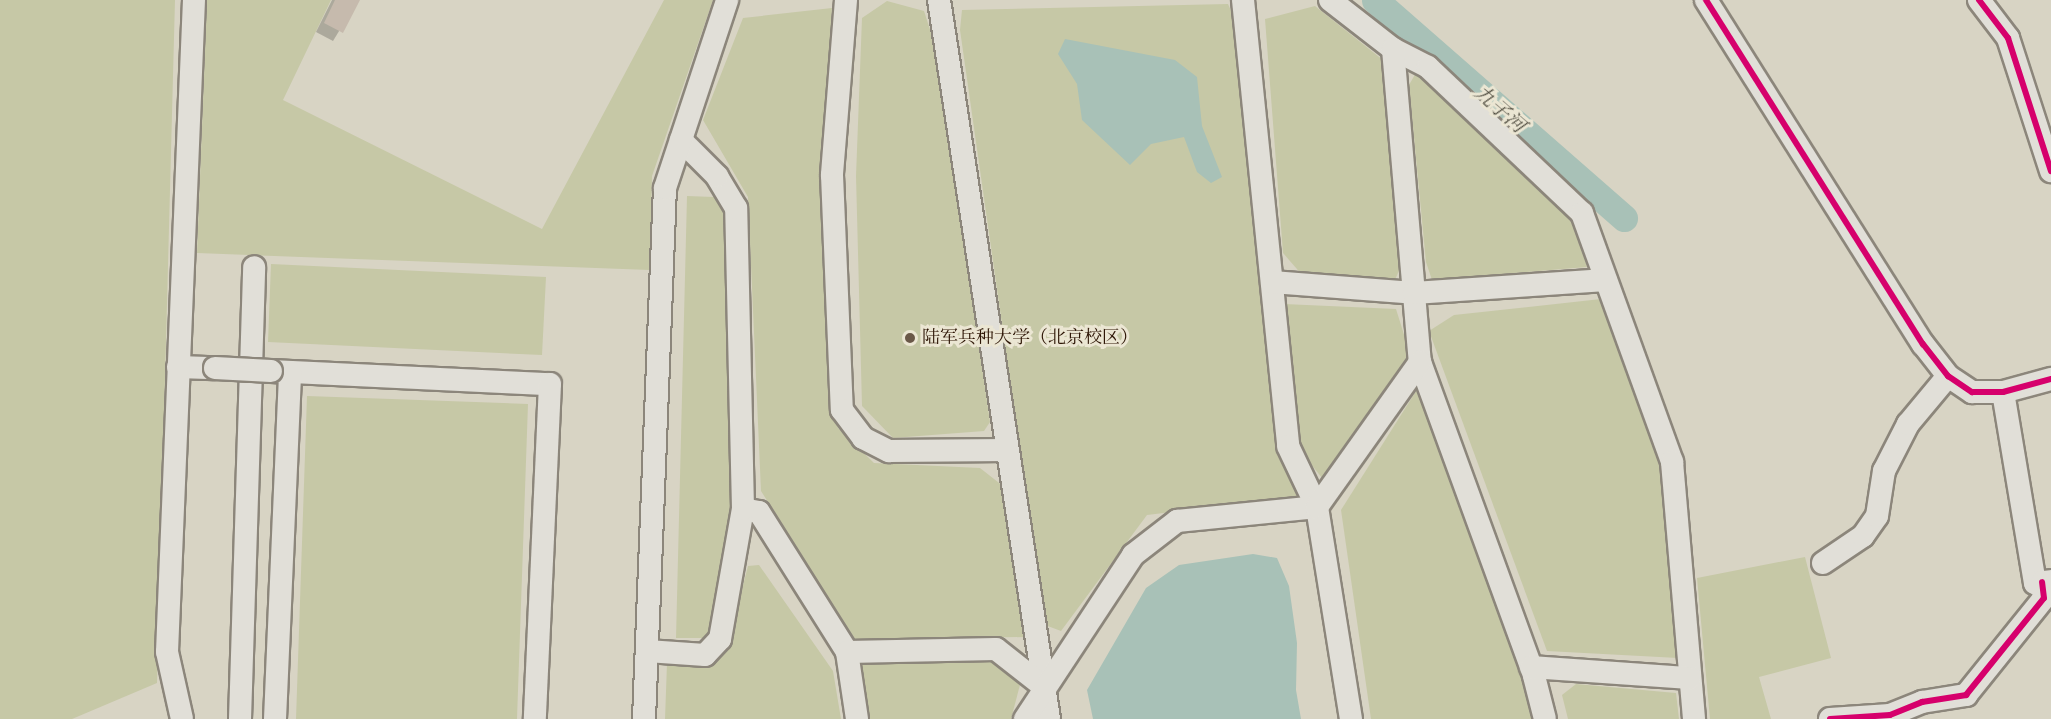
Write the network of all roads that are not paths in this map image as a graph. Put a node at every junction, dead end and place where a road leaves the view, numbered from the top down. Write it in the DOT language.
graph roads {
  1 [pos="194,0"];
  2 [pos="727,0"];
  3 [pos="846,0"];
  4 [pos="939,0"];
  5 [pos="1244,0"];
  6 [pos="1330,0"];
  7 [pos="1706,0"];
  8 [pos="1979,0"];
  9 [pos="1393,49"];
  10 [pos="681,140"];
  11 [pos="2051,171"];
  12 [pos="254,267"];
  13 [pos="1606,280"];
  14 [pos="1272,282"];
  15 [pos="1414,293"];
  16 [pos="1420,362"];
  17 [pos="178,366"];
  18 [pos="280,372"];
  19 [pos="1948,376"];
  20 [pos="2051,379"];
  21 [pos="2003,392"];
  22 [pos="1007,450"];
  23 [pos="1317,507"];
  24 [pos="743,509"];
  25 [pos="1823,563"];
  26 [pos="2046,581"];
  27 [pos="647,651"];
  28 [pos="847,652"];
  29 [pos="1531,667"];
  30 [pos="1690,678"];
  31 [pos="1043,686"];
  32 [pos="182,719"];
  33 [pos="240,719"];
  34 [pos="275,719"];
  35 [pos="535,719"];
  36 [pos="644,719"];
  37 [pos="857,719"];
  38 [pos="1025,719"];
  39 [pos="1049,719"];
  40 [pos="1351,719"];
  41 [pos="1545,719"];
  42 [pos="1694,719"];
  43 [pos="1830,719"];
  1 -- 17 [label="street"];
  2 -- 10 [label="street"];
  3 -- 22 [label="street"];
  4 -- 22 [label="street"];
  5 -- 14 [label="street"];
  6 -- 9 [label="street"];
  7 -- 19 [label="street"];
  8 -- 11 [label="street"];
  9 -- 13 [label="street"];
  9 -- 15 [label="street"];
  10 -- 24 [label="street"];
  10 -- 27 [label="street"];
  12 -- 33 [label="street"];
  13 -- 15 [label="street"];
  13 -- 30 [label="street"];
  14 -- 15 [label="street"];
  14 -- 23 [label="street"];
  15 -- 16 [label="street"];
  16 -- 23 [label="street"];
  16 -- 29 [label="street"];
  17 -- 18 [label="street, bridge"];
  17 -- 32 [label="street"];
  18 -- 34 [label="street"];
  18 -- 35 [label="street"];
  19 -- 21 [label="street"];
  19 -- 25 [label="street"];
  20 -- 21 [label="street"];
  21 -- 26 [label="street"];
  22 -- 31 [label="street"];
  23 -- 31 [label="street"];
  23 -- 40 [label="street"];
  24 -- 27 [label="street"];
  24 -- 28 [label="street"];
  26 -- 43 [label="street"];
  27 -- 36 [label="street"];
  28 -- 31 [label="street"];
  28 -- 37 [label="street"];
  29 -- 30 [label="street"];
  29 -- 41 [label="street"];
  30 -- 42 [label="street"];
  31 -- 38 [label="street"];
  31 -- 39 [label="street"];
}
